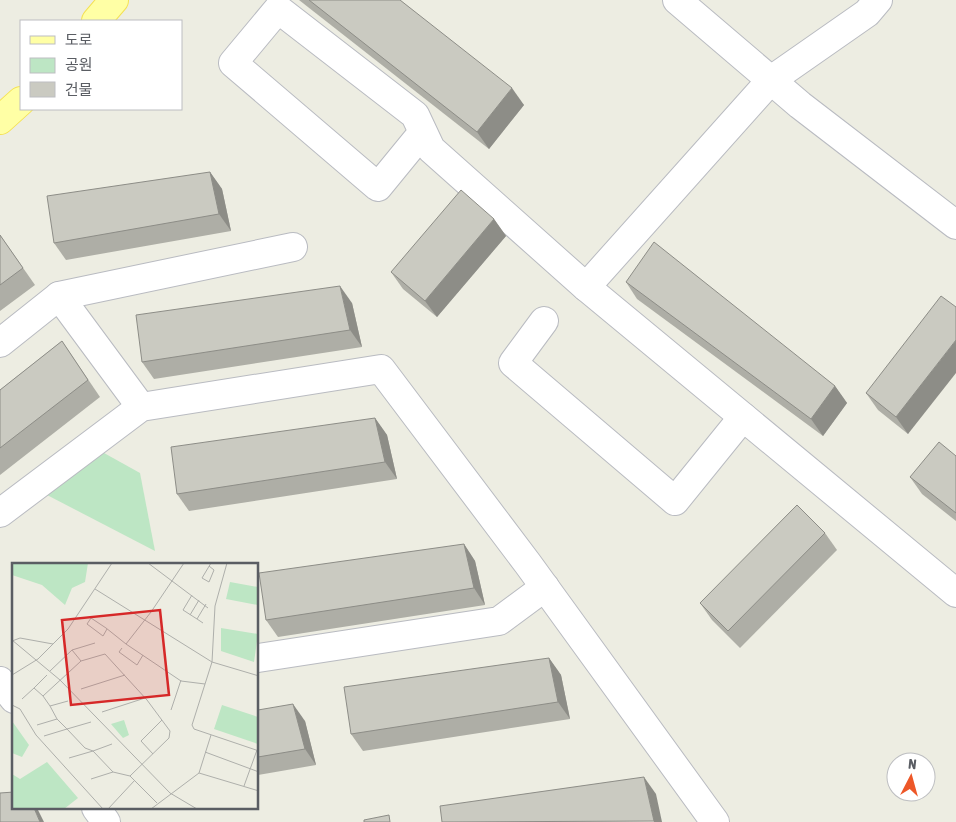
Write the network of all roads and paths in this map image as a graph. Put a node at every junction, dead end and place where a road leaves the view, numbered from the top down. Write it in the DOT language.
graph roads {
  1 [pos="114,0"];
  2 [pos="677,0"];
  3 [pos="878,0"];
  4 [pos="97,20"];
  5 [pos="772,80"];
  6 [pos="20,102"];
  7 [pos="0,120"];
  8 [pos="423,132"];
  9 [pos="956,225"];
  10 [pos="294,247"];
  11 [pos="586,287"];
  12 [pos="59,296"];
  13 [pos="544,321"];
  14 [pos="0,343"];
  15 [pos="141,407"];
  16 [pos="743,417"];
  17 [pos="0,513"];
  18 [pos="545,587"];
  19 [pos="956,592"];
  20 [pos="259,658"];
  21 [pos="0,681"];
  22 [pos="12,696"];
  23 [pos="97,810"];
  24 [pos="106,822"];
  25 [pos="715,822"];
  1 -- 4 [label="main road"];
  2 -- 5 [label="street"];
  3 -- 5 [label="street"];
  5 -- 9 [label="street"];
  5 -- 11 [label="street"];
  6 -- 7 [label="main road"];
  8 -- 8 [label="street"];
  8 -- 11 [label="street"];
  10 -- 12 [label="street"];
  11 -- 16 [label="street"];
  12 -- 14 [label="street"];
  12 -- 15 [label="street"];
  13 -- 16 [label="street"];
  15 -- 17 [label="street"];
  15 -- 18 [label="street"];
  16 -- 19 [label="street"];
  18 -- 20 [label="street"];
  18 -- 25 [label="street"];
  21 -- 22 [label="street"];
  23 -- 24 [label="street"];
}
